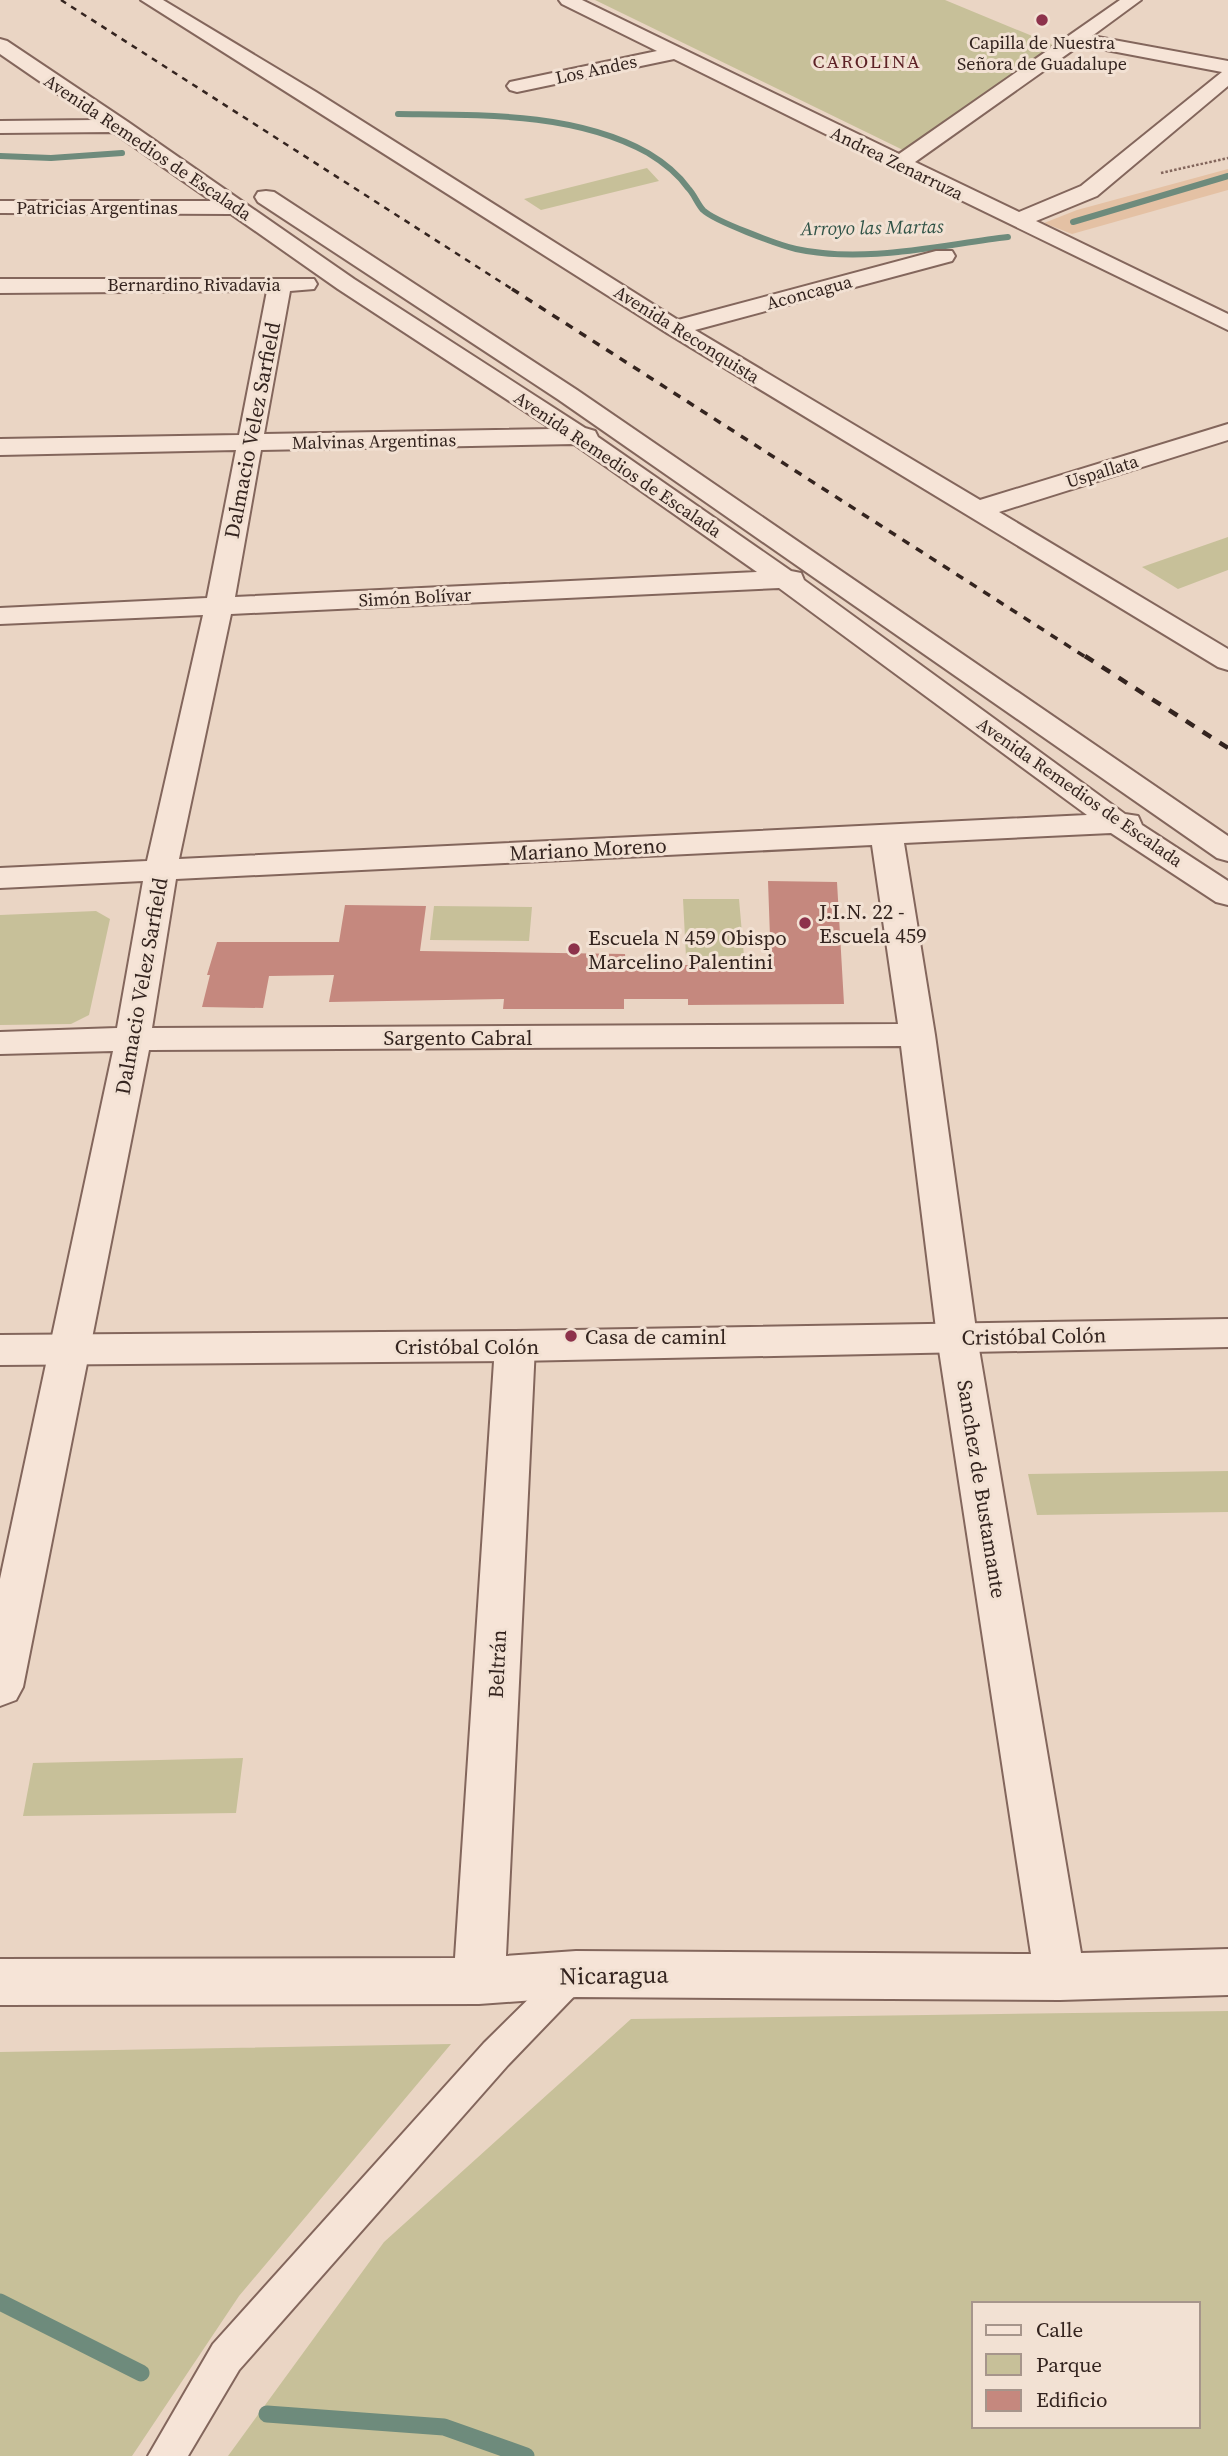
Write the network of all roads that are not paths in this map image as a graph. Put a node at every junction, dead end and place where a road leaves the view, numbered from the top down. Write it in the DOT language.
graph roads {
  1 [pos="150,0"];
  2 [pos="568,0"];
  3 [pos="1132,0"];
  4 [pos="1076,39"];
  5 [pos="0,45"];
  6 [pos="675,53"];
  7 [pos="1228,67"];
  8 [pos="1228,76"];
  9 [pos="517,86"];
  10 [pos="154,123"];
  11 [pos="0,127"];
  12 [pos="123,130"];
  13 [pos="195,152"];
  14 [pos="898,164"];
  15 [pos="0,207"];
  16 [pos="237,208"];
  17 [pos="1017,221"];
  18 [pos="944,256"];
  19 [pos="387,278"];
  20 [pos="280,284"];
  21 [pos="346,284"];
  22 [pos="0,286"];
  23 [pos="1228,323"];
  24 [pos="675,328"];
  25 [pos="622,432"];
  26 [pos="1228,432"];
  27 [pos="581,437"];
  28 [pos="248,444"];
  29 [pos="0,447"];
  30 [pos="976,510"];
  31 [pos="830,573"];
  32 [pos="785,579"];
  33 [pos="219,606"];
  34 [pos="0,616"];
  35 [pos="1228,661"];
  36 [pos="1175,814"];
  37 [pos="1120,825"];
  38 [pos="886,834"];
  39 [pos="1228,851"];
  40 [pos="161,870"];
  41 [pos="0,878"];
  42 [pos="1228,895"];
  43 [pos="917,1035"];
  44 [pos="133,1039"];
  45 [pos="0,1043"];
  46 [pos="1228,1334"];
  47 [pos="957,1337"];
  48 [pos="515,1346"];
  49 [pos="70,1348"];
  50 [pos="0,1350"];
  51 [pos="0,1688"];
  52 [pos="1228,1972"];
  53 [pos="576,1974"];
  54 [pos="1060,1977"];
  55 [pos="479,1981"];
  56 [pos="0,1982"];
  57 [pos="167,2456"];
  1 -- 24 [label="street, Avenida Reconquista"];
  2 -- 6 [label="street, Andrea Zenarruza"];
  3 -- 4 [label="street"];
  4 -- 7 [label="street"];
  4 -- 14 [label="street"];
  5 -- 12 [label="street, Avenida Remedios de Escalada"];
  6 -- 9 [label="street, Los Andes"];
  6 -- 14 [label="street, Andrea Zenarruza"];
  8 -- 17 [label="street"];
  10 -- 12 [label="street"];
  11 -- 12 [label="street"];
  12 -- 16 [label="street, Avenida Remedios de Escalada"];
  13 -- 19 [label="street, Avenida Remedios de Escalada"];
  14 -- 17 [label="street, Andrea Zenarruza"];
  15 -- 16 [label="street, Patricias Argentinas"];
  16 -- 21 [label="street, Avenida Remedios de Escalada"];
  17 -- 23 [label="street, Andrea Zenarruza"];
  18 -- 24 [label="street, Aconcagua"];
  19 -- 21 [label="street, Bernardino Rivadavia"];
  19 -- 25 [label="street, Avenida Remedios de Escalada"];
  20 -- 21 [label="street, Bernardino Rivadavia"];
  20 -- 22 [label="street, Bernardino Rivadavia"];
  20 -- 28 [label="street, Dalmacio Velez Sarfield"];
  21 -- 27 [label="street, Avenida Remedios de Escalada"];
  24 -- 30 [label="street, Avenida Reconquista"];
  25 -- 27 [label="street, Malvinas Argentinas"];
  25 -- 31 [label="street, Avenida Remedios de Escalada"];
  26 -- 30 [label="street, Uspallata"];
  27 -- 28 [label="street, Malvinas Argentinas"];
  27 -- 32 [label="street, Avenida Remedios de Escalada"];
  28 -- 29 [label="street, Malvinas Argentinas"];
  28 -- 33 [label="street, Dalmacio Velez Sarfield"];
  30 -- 35 [label="street, Avenida Reconquista"];
  31 -- 32 [label="street, Simón Bolívar"];
  31 -- 36 [label="street, Avenida Remedios de Escalada"];
  32 -- 33 [label="street, Simón Bolívar"];
  32 -- 37 [label="street, Avenida Remedios de Escalada"];
  33 -- 34 [label="street, Simón Bolívar"];
  33 -- 40 [label="street, Dalmacio Velez Sarfield"];
  36 -- 37 [label="street, Mariano Moreno"];
  36 -- 39 [label="street, Avenida Remedios de Escalada"];
  37 -- 38 [label="street, Mariano Moreno"];
  37 -- 42 [label="street, Avenida Remedios de Escalada"];
  38 -- 40 [label="street, Mariano Moreno"];
  38 -- 43 [label="street, Sanchez de Bustamante"];
  40 -- 41 [label="street, Mariano Moreno"];
  40 -- 44 [label="street, Dalmacio Velez Sarfield"];
  43 -- 44 [label="street, Sargento Cabral"];
  43 -- 47 [label="street, Sanchez de Bustamante"];
  44 -- 45 [label="street, Sargento Cabral"];
  44 -- 49 [label="street, Dalmacio Velez Sarfield"];
  46 -- 47 [label="street, Cristóbal Colón"];
  47 -- 48 [label="street, Cristóbal Colón"];
  47 -- 54 [label="street, Sanchez de Bustamante"];
  48 -- 49 [label="street, Cristóbal Colón"];
  48 -- 55 [label="street, Beltrán"];
  49 -- 50 [label="street, Cristóbal Colón"];
  49 -- 51 [label="street, Dalmacio Velez Sarfield"];
  52 -- 54 [label="street, Nicaragua"];
  53 -- 54 [label="street, Nicaragua"];
  53 -- 55 [label="street, Nicaragua"];
  53 -- 57 [label="lane"];
  55 -- 56 [label="street, Nicaragua"];
}
